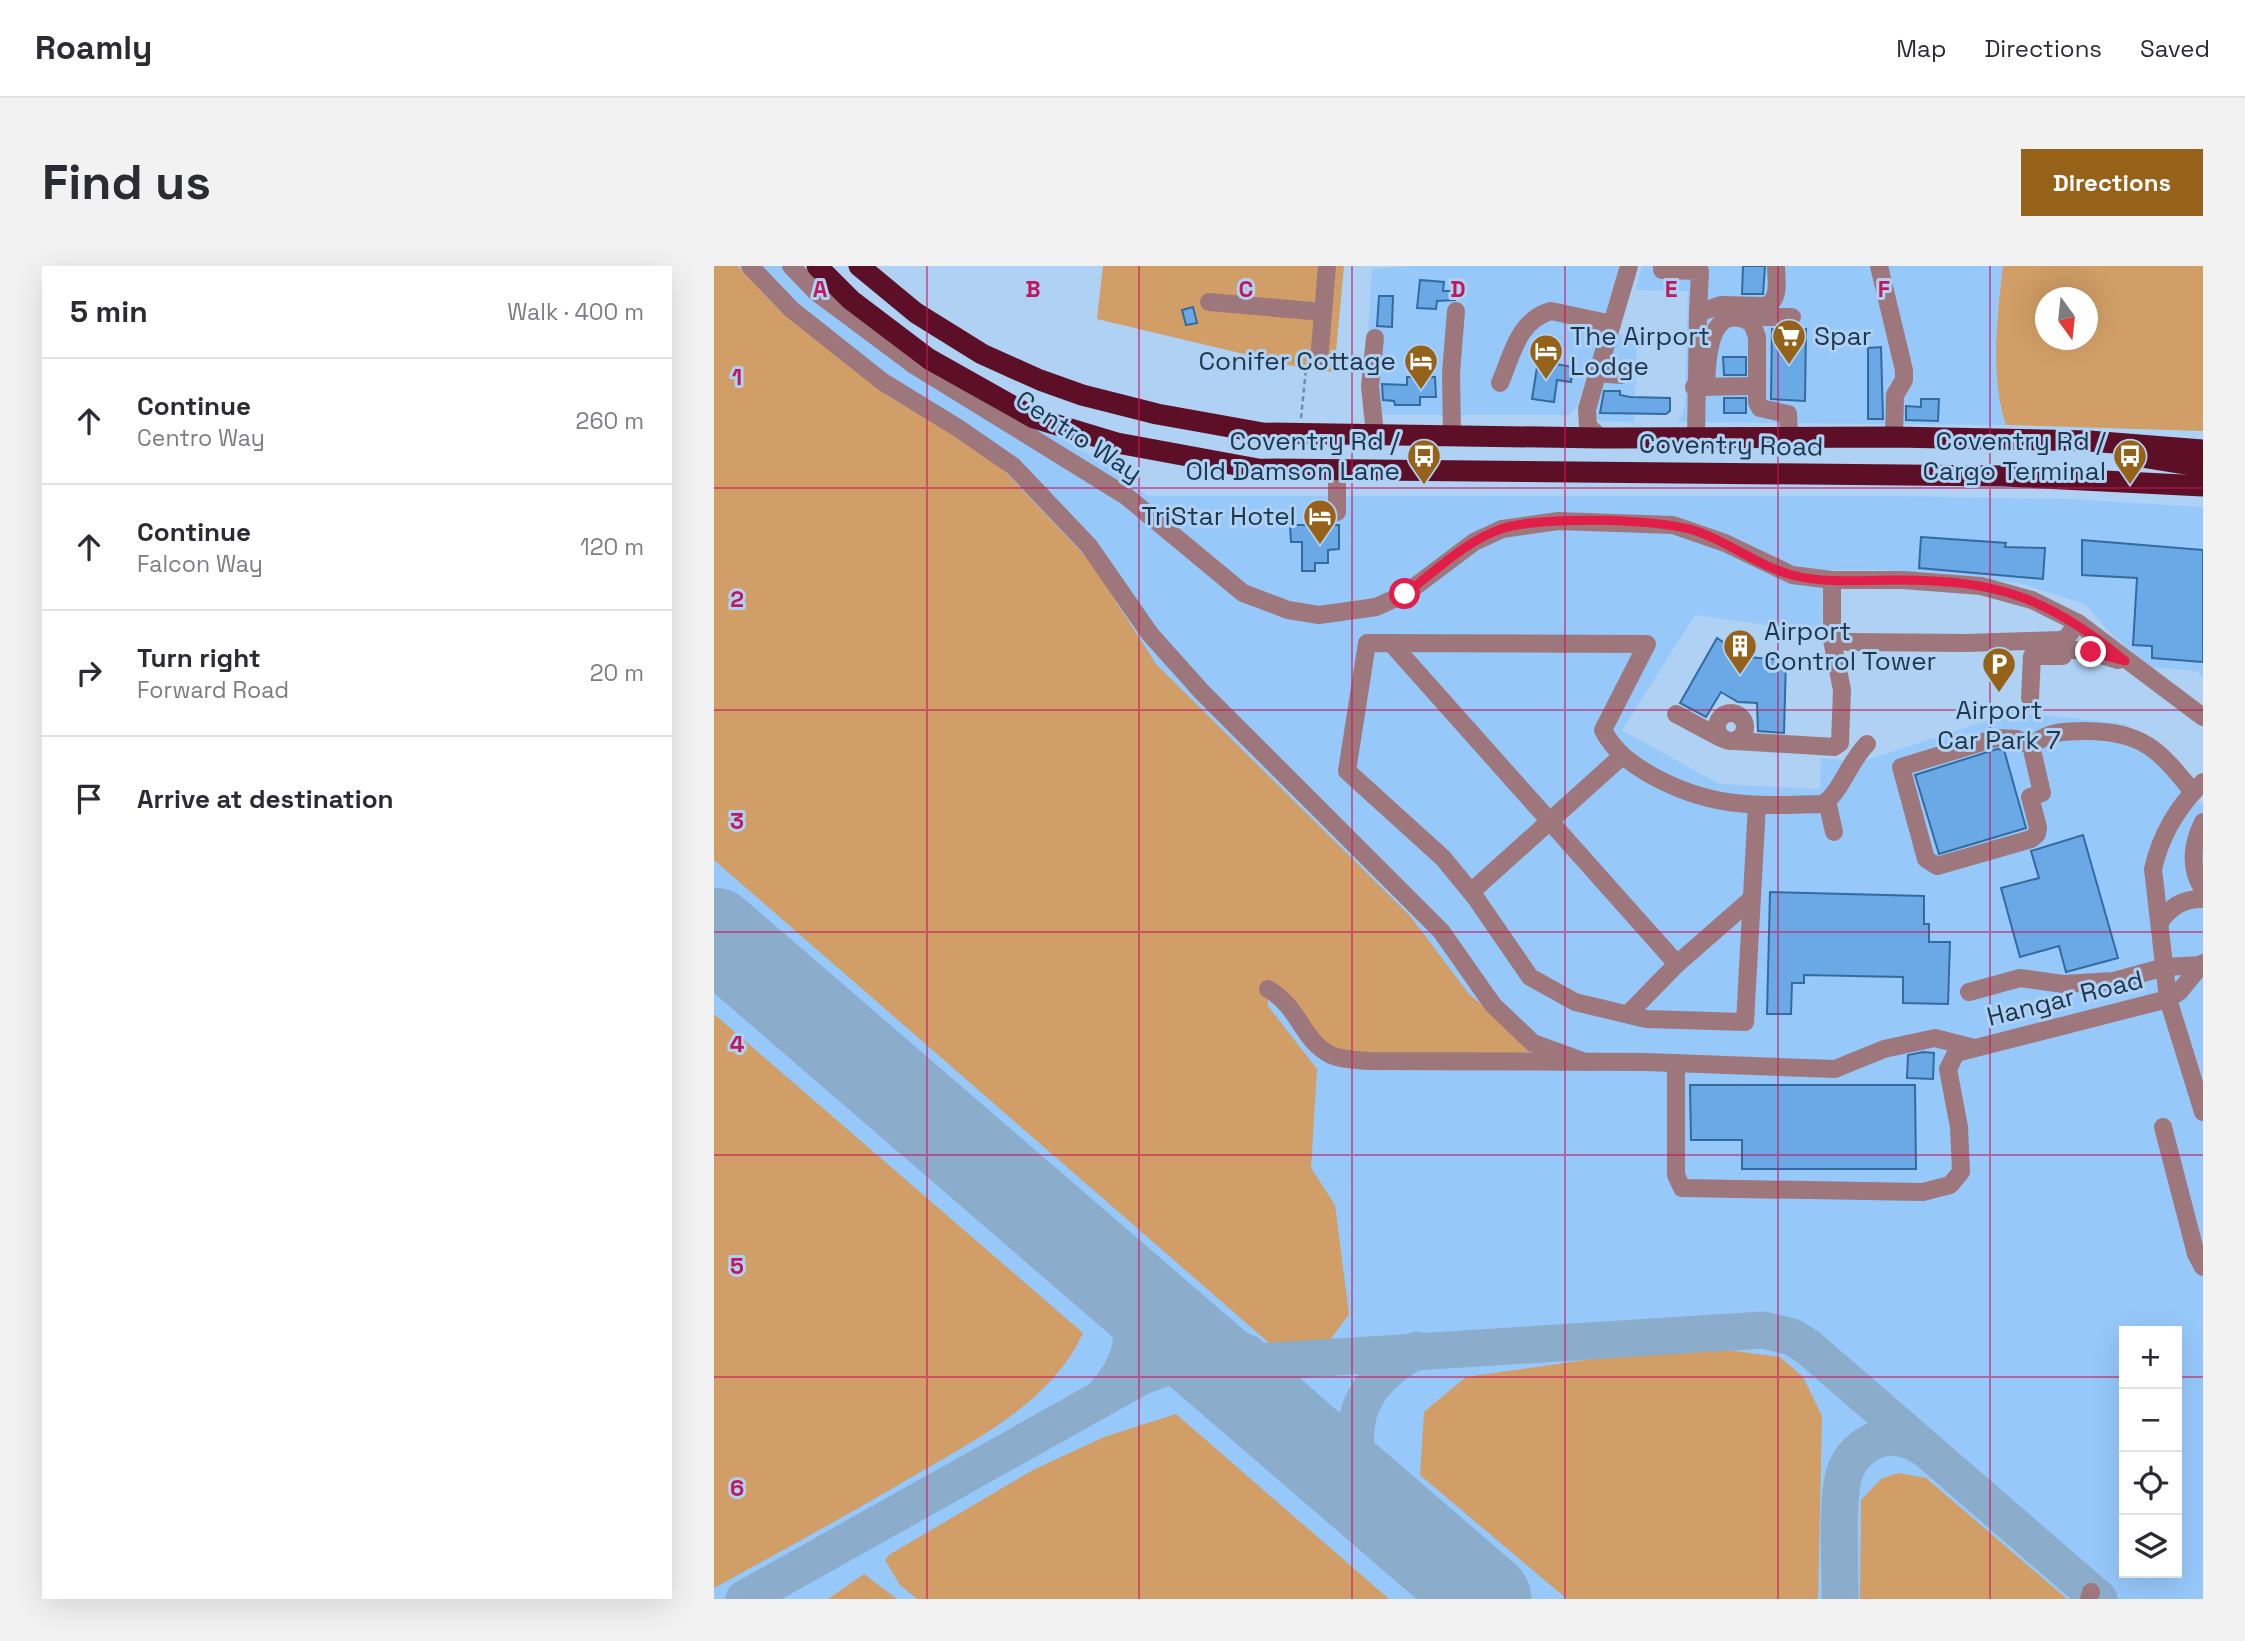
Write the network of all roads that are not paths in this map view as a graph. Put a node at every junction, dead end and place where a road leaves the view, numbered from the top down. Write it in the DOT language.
graph roads {
  1 [pos="750,266"];
  2 [pos="791,266"];
  3 [pos="817,266"];
  4 [pos="859,266"];
  5 [pos="1327,266"];
  6 [pos="1629,266"];
  7 [pos="1662,266"];
  8 [pos="1776,266"];
  9 [pos="1879,266"];
  10 [pos="1209,302"];
  11 [pos="1456,311"];
  12 [pos="1323,312"];
  13 [pos="1699,313"];
  14 [pos="1792,317"];
  15 [pos="1752,323"];
  16 [pos="1612,324"];
  17 [pos="1375,338"];
  18 [pos="1312,365"];
  19 [pos="1597,373"];
  20 [pos="1621,375"];
  21 [pos="1500,383"];
  22 [pos="1700,386"];
  23 [pos="1757,386"];
  24 [pos="1375,434"];
  25 [pos="1452,436"];
  26 [pos="1696,436"];
  27 [pos="1789,436"];
  28 [pos="1894,437"];
  29 [pos="1601,438"];
  30 [pos="2057,440"];
  31 [pos="2203,450"];
  32 [pos="2203,467"];
  33 [pos="1337,470"];
  34 [pos="2203,486"];
  35 [pos="1337,512"];
  36 [pos="1832,580"];
  37 [pos="2078,623"];
  38 [pos="1847,642"];
  39 [pos="1391,643"];
  40 [pos="1999,643"];
  41 [pos="2091,652"];
  42 [pos="2125,661"];
  43 [pos="2030,698"];
  44 [pos="1676,714"];
  45 [pos="2203,717"];
  46 [pos="1867,744"];
  47 [pos="2031,746"];
  48 [pos="1622,756"];
  49 [pos="2198,787"];
  50 [pos="1827,801"];
  51 [pos="1757,805"];
  52 [pos="1551,822"];
  53 [pos="2203,822"];
  54 [pos="1834,832"];
  55 [pos="2203,890"];
  56 [pos="1471,892"];
  57 [pos="2203,899"];
  58 [pos="1749,901"];
  59 [pos="2160,922"];
  60 [pos="1677,964"];
  61 [pos="2202,964"];
  62 [pos="2165,967"];
  63 [pos="1268,989"];
  64 [pos="1969,992"];
  65 [pos="2168,999"];
  66 [pos="1628,1014"];
  67 [pos="1974,1048"];
  68 [pos="1585,1062"];
  69 [pos="1676,1063"];
  70 [pos="2202,1112"];
  71 [pos="2163,1127"];
  72 [pos="2203,1266"];
  1 -- 68 [label="street"];
  2 -- 36 [label="street, Centro Way"];
  3 -- 33 [label="highway, Coventry Road"];
  4 -- 24 [label="highway, Coventry Road"];
  5 -- 12 [label="street"];
  6 -- 16 [label="street"];
  7 -- 13 [label="street"];
  8 -- 13 [label="street"];
  9 -- 28 [label="street"];
  10 -- 12 [label="street"];
  11 -- 25 [label="street"];
  12 -- 18 [label="street"];
  13 -- 22 [label="street"];
  14 -- 15 [label="street"];
  15 -- 22 [label="street"];
  15 -- 23 [label="street"];
  16 -- 19 [label="street"];
  16 -- 21 [label="street"];
  17 -- 24 [label="street"];
  19 -- 20 [label="street"];
  19 -- 29 [label="street"];
  22 -- 23 [label="street"];
  22 -- 26 [label="street"];
  23 -- 27 [label="street"];
  24 -- 25 [label="highway, Coventry Road"];
  25 -- 29 [label="highway, Coventry Road"];
  26 -- 27 [label="highway, Coventry Road"];
  26 -- 29 [label="highway, Coventry Road"];
  27 -- 28 [label="highway, Coventry Road"];
  28 -- 30 [label="highway, Coventry Road"];
  30 -- 31 [label="highway, Coventry Road"];
  30 -- 32 [label="highway"];
  33 -- 34 [label="highway, Coventry Road"];
  33 -- 35 [label="street"];
  36 -- 37 [label="street, Centro Way"];
  36 -- 44 [label="street"];
  37 -- 40 [label="street"];
  37 -- 42 [label="street, Centro Way"];
  38 -- 40 [label="street"];
  39 -- 48 [label="street"];
  39 -- 52 [label="street"];
  39 -- 56 [label="street"];
  40 -- 41 [label="street"];
  41 -- 42 [label="street"];
  41 -- 43 [label="street"];
  42 -- 45 [label="street, Centro Way"];
  46 -- 50 [label="street"];
  47 -- 47 [label="street"];
  47 -- 49 [label="street"];
  48 -- 51 [label="street"];
  48 -- 52 [label="street"];
  49 -- 59 [label="street"];
  50 -- 51 [label="street"];
  50 -- 54 [label="street"];
  51 -- 58 [label="street"];
  52 -- 56 [label="street"];
  52 -- 60 [label="street"];
  53 -- 55 [label="street"];
  56 -- 66 [label="street"];
  57 -- 59 [label="street"];
  58 -- 60 [label="street"];
  58 -- 66 [label="street"];
  59 -- 62 [label="street"];
  60 -- 66 [label="street"];
  61 -- 62 [label="street"];
  61 -- 65 [label="street"];
  62 -- 64 [label="street"];
  62 -- 65 [label="street"];
  63 -- 68 [label="street"];
  65 -- 67 [label="street, Hangar Road"];
  65 -- 70 [label="street"];
  67 -- 69 [label="street"];
  67 -- 69 [label="street"];
  68 -- 69 [label="street"];
  71 -- 72 [label="street"];
}
